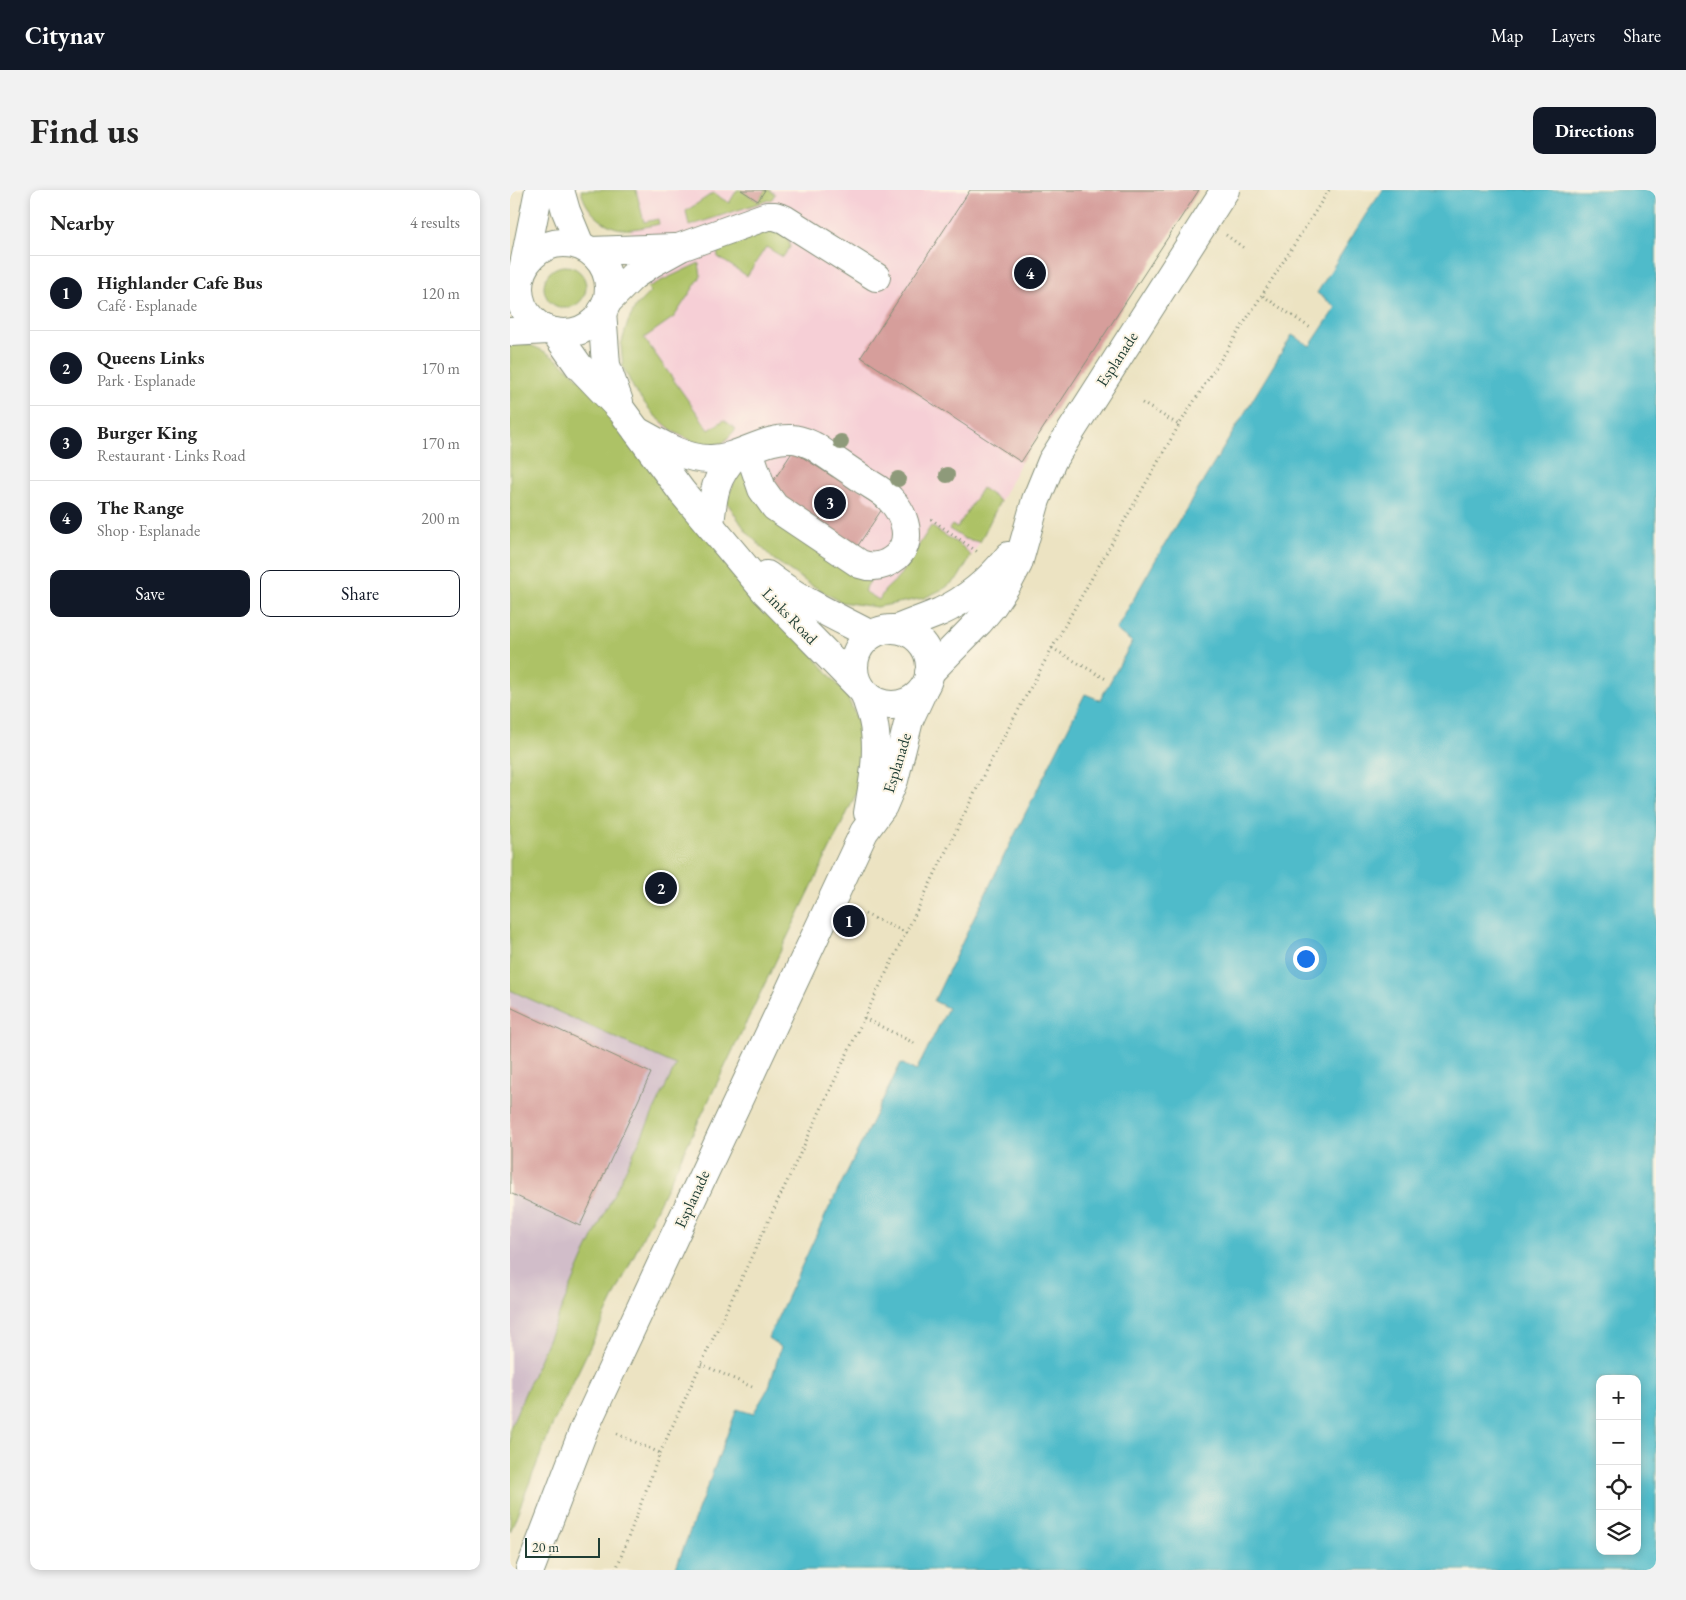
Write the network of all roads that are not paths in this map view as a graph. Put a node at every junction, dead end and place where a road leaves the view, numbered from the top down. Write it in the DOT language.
graph roads {
  1 [pos="539,190"];
  2 [pos="560,190"];
  3 [pos="1225,190"];
  4 [pos="585,248"];
  5 [pos="681,248"];
  6 [pos="518,273"];
  7 [pos="876,278"];
  8 [pos="604,307"];
  9 [pos="552,331"];
  10 [pos="510,332"];
  11 [pos="630,421"];
  12 [pos="742,453"];
  13 [pos="718,533"];
  14 [pos="1027,536"];
  15 [pos="884,632"];
  16 [pos="926,681"];
  17 [pos="862,691"];
  18 [pos="864,832"];
  19 [pos="530,1570"];
  1 -- 6 [label="street"];
  2 -- 4 [label="street"];
  3 -- 14 [label="street, Esplanade"];
  4 -- 5 [label="street"];
  4 -- 6 [label="street"];
  4 -- 8 [label="street"];
  5 -- 7 [label="street"];
  5 -- 8 [label="street"];
  6 -- 9 [label="street"];
  8 -- 9 [label="street"];
  8 -- 11 [label="street, Links Road"];
  9 -- 10 [label="street"];
  9 -- 11 [label="street, Links Road"];
  11 -- 12 [label="street"];
  11 -- 13 [label="street, Links Road"];
  12 -- 12 [label="street"];
  12 -- 13 [label="street"];
  13 -- 15 [label="street, Links Road"];
  13 -- 17 [label="street, Links Road"];
  14 -- 15 [label="street, Esplanade"];
  14 -- 16 [label="street, Esplanade"];
  15 -- 16 [label="street"];
  15 -- 17 [label="street"];
  16 -- 17 [label="street"];
  16 -- 18 [label="street, Esplanade"];
  17 -- 18 [label="street, Esplanade"];
  18 -- 19 [label="street, Esplanade"];
}
